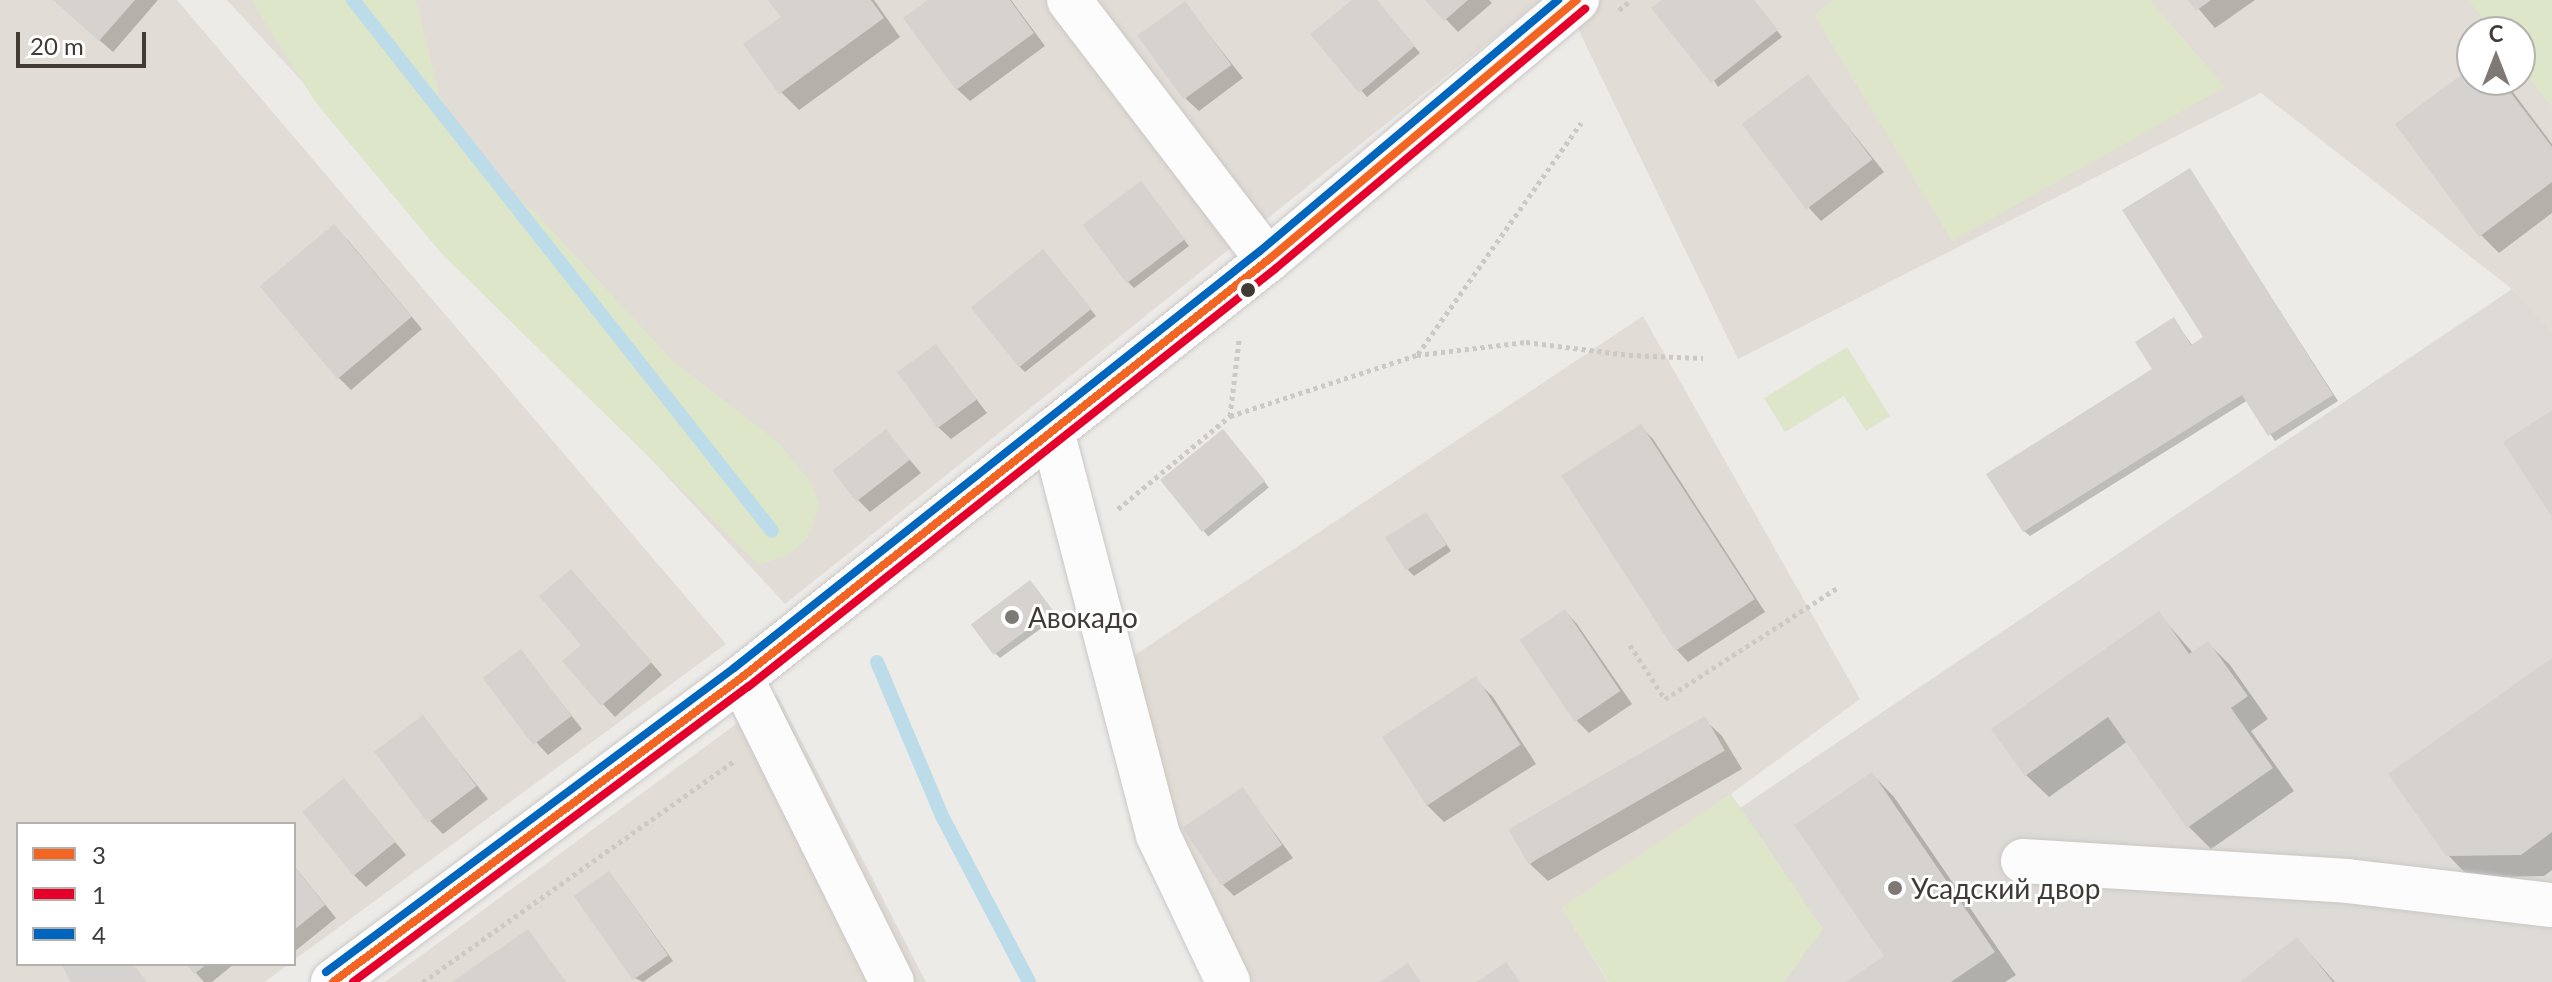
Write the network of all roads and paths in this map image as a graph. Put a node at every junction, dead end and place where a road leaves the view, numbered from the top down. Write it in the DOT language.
graph roads {
  1 [pos="1069,0"];
  2 [pos="1577,0"];
  3 [pos="1581,123"];
  4 [pos="1268,260"];
  5 [pos="1417,355"];
  6 [pos="1703,358"];
  7 [pos="1052,431"];
  8 [pos="1080,540"];
  9 [pos="1837,588"];
  10 [pos="1630,645"];
  11 [pos="741,678"];
  12 [pos="770,734"];
  13 [pos="2023,861"];
  14 [pos="2552,905"];
  15 [pos="333,982"];
  16 [pos="423,982"];
  17 [pos="892,982"];
  18 [pos="1228,982"];
  1 -- 4 [label="street"];
  2 -- 4 [label="street"];
  3 -- 5 [label="path"];
  4 -- 7 [label="street"];
  5 -- 6 [label="path"];
  5 -- 8 [label="path"];
  7 -- 8 [label="street"];
  7 -- 11 [label="street"];
  8 -- 18 [label="street"];
  9 -- 10 [label="path"];
  11 -- 12 [label="street"];
  11 -- 15 [label="street"];
  12 -- 16 [label="path"];
  12 -- 17 [label="street"];
  13 -- 14 [label="street"];
}
